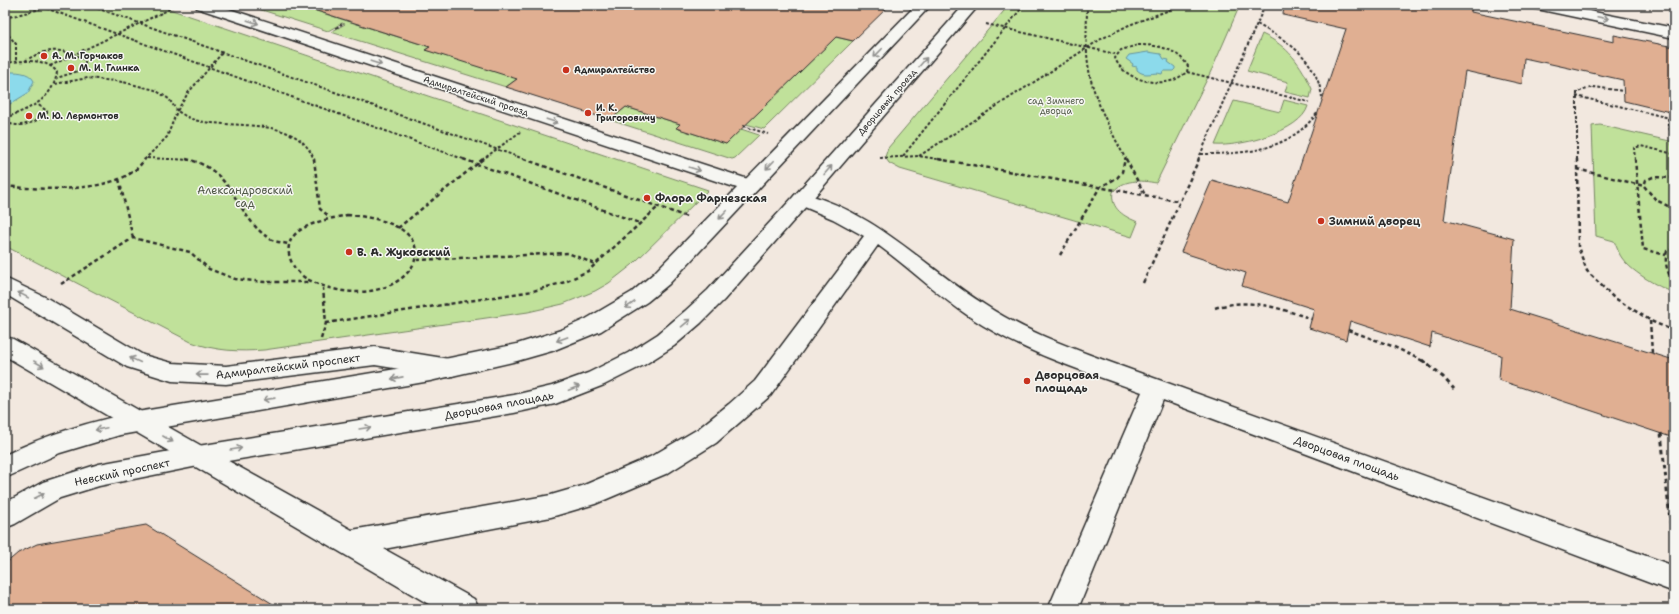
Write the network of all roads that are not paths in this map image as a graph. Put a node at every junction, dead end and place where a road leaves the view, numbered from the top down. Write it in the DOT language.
graph roads {
  1 [pos="202,5"];
  2 [pos="924,5"];
  3 [pos="972,5"];
  4 [pos="1537,5"];
  5 [pos="1597,5"];
  6 [pos="1674,21"];
  7 [pos="1674,33"];
  8 [pos="750,186"];
  9 [pos="802,199"];
  10 [pos="876,234"];
  11 [pos="5,285"];
  12 [pos="5,345"];
  13 [pos="449,368"];
  14 [pos="1156,388"];
  15 [pos="139,422"];
  16 [pos="198,456"];
  17 [pos="5,467"];
  18 [pos="5,516"];
  19 [pos="349,543"];
  20 [pos="1674,579"];
  21 [pos="464,609"];
  22 [pos="1063,609"];
  1 -- 8 [label="main road, Адмиралтейский проезд, one-way"];
  2 -- 8 [label="main road, one-way"];
  9 -- 3 [label="main road, Дворцовый проезд, one-way"];
  4 -- 7 [label="main road, one-way"];
  5 -- 6 [label="main road"];
  8 -- 13 [label="main road, one-way"];
  9 -- 10 [label="main road, Дворцовая площадь"];
  16 -- 9 [label="main road, Дворцовая площадь, one-way"];
  10 -- 14 [label="main road, Дворцовая площадь"];
  10 -- 19 [label="main road"];
  13 -- 11 [label="main road, Адмиралтейский проспект, one-way"];
  12 -- 15 [label="main road, one-way"];
  13 -- 15 [label="main road, one-way"];
  14 -- 20 [label="main road, Дворцовая площадь"];
  14 -- 22 [label="main road"];
  15 -- 16 [label="main road, one-way"];
  15 -- 17 [label="main road, one-way"];
  18 -- 16 [label="main road, Невский проспект, one-way"];
  16 -- 19 [label="main road"];
  19 -- 21 [label="main road"];
}
